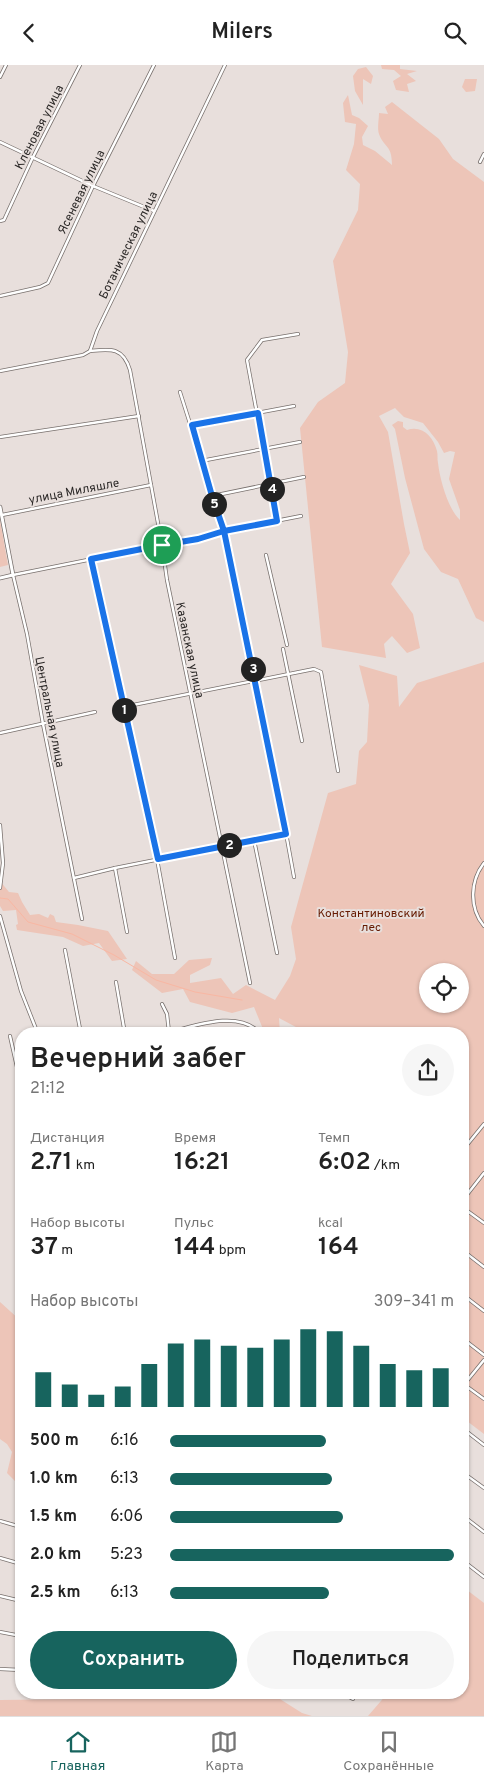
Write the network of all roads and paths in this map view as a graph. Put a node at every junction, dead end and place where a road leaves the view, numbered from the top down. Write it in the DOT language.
graph roads {
  1 [pos="6,65"];
  2 [pos="80,65"];
  3 [pos="154,65"];
  4 [pos="225,65"];
  5 [pos="0,77"];
  6 [pos="0,142"];
  7 [pos="484,154"];
  8 [pos="33,157"];
  9 [pos="480,162"];
  10 [pos="93,186"];
  11 [pos="154,211"];
  12 [pos="0,221"];
  13 [pos="0,296"];
  14 [pos="298,334"];
  15 [pos="90,351"];
  16 [pos="0,371"];
  17 [pos="180,392"];
  18 [pos="294,406"];
  19 [pos="258,413"];
  20 [pos="139,416"];
  21 [pos="192,425"];
  22 [pos="0,437"];
  23 [pos="300,442"];
  24 [pos="265,449"];
  25 [pos="201,461"];
  26 [pos="304,477"];
  27 [pos="151,485"];
  28 [pos="272,485"];
  29 [pos="212,496"];
  30 [pos="0,507"];
  31 [pos="2,515"];
  32 [pos="301,515"];
  33 [pos="277,521"];
  34 [pos="224,531"];
  35 [pos="162,545"];
  36 [pos="266,555"];
  37 [pos="91,559"];
  38 [pos="13,575"];
  39 [pos="0,578"];
  40 [pos="287,645"];
  41 [pos="284,649"];
  42 [pos="288,674"];
  43 [pos="255,681"];
  44 [pos="190,693"];
  45 [pos="123,707"];
  46 [pos="95,712"];
  47 [pos="43,724"];
  48 [pos="0,733"];
  49 [pos="302,741"];
  50 [pos="338,771"];
  51 [pos="0,825"];
  52 [pos="286,834"];
  53 [pos="254,840"];
  54 [pos="223,847"];
  55 [pos="158,859"];
  56 [pos="484,863"];
  57 [pos="115,868"];
  58 [pos="294,877"];
  59 [pos="74,878"];
  60 [pos="0,888"];
  61 [pos="0,916"];
  62 [pos="82,919"];
  63 [pos="484,926"];
  64 [pos="127,932"];
  65 [pos="65,949"];
  66 [pos="277,953"];
  67 [pos="175,958"];
  68 [pos="116,982"];
  69 [pos="250,983"];
  70 [pos="162,1005"];
  71 [pos="35,1027"];
  72 [pos="80,1027"];
  73 [pos="125,1027"];
  74 [pos="169,1027"];
  75 [pos="192,1027"];
  76 [pos="254,1027"];
  77 [pos="10,1036"];
  78 [pos="15,1055"];
  79 [pos="484,1124"];
  80 [pos="469,1142"];
  81 [pos="484,1173"];
  82 [pos="469,1192"];
  83 [pos="469,1212"];
  84 [pos="484,1223"];
  85 [pos="469,1256"];
  86 [pos="484,1267"];
  87 [pos="469,1299"];
  88 [pos="484,1311"];
  89 [pos="469,1343"];
  90 [pos="484,1355"];
  91 [pos="484,1360"];
  92 [pos="469,1378"];
  93 [pos="469,1389"];
  94 [pos="484,1399"];
  95 [pos="469,1433"];
  96 [pos="484,1445"];
  97 [pos="469,1477"];
  98 [pos="484,1488"];
  99 [pos="469,1520"];
  100 [pos="0,1521"];
  101 [pos="15,1525"];
  102 [pos="484,1532"];
  103 [pos="0,1558"];
  104 [pos="15,1562"];
  105 [pos="469,1565"];
  106 [pos="484,1577"];
  107 [pos="0,1597"];
  108 [pos="15,1600"];
  109 [pos="0,1633"];
  110 [pos="15,1635"];
  111 [pos="0,1669"];
  112 [pos="15,1670"];
  1 -- 5 [label="street"];
  2 -- 8 [label="street, Кленовая улица"];
  3 -- 10 [label="street, Ясеневая улица"];
  4 -- 11 [label="street, Ботаническая улица"];
  6 -- 8 [label="street"];
  7 -- 9 [label="street"];
  8 -- 10 [label="street"];
  8 -- 12 [label="street, Кленовая улица"];
  10 -- 11 [label="street"];
  10 -- 13 [label="street, Ясеневая улица"];
  11 -- 15 [label="street, Ботаническая улица"];
  14 -- 19 [label="street"];
  15 -- 16 [label="street"];
  15 -- 20 [label="street, Казанская улица"];
  17 -- 21 [label="street"];
  18 -- 19 [label="street"];
  19 -- 21 [label="street"];
  19 -- 24 [label="street"];
  20 -- 22 [label="street"];
  20 -- 27 [label="street, Казанская улица"];
  21 -- 25 [label="street"];
  23 -- 24 [label="street"];
  24 -- 25 [label="street"];
  24 -- 28 [label="street"];
  25 -- 29 [label="street"];
  26 -- 28 [label="street"];
  27 -- 31 [label="street, улица Миляшле"];
  27 -- 35 [label="street, Казанская улица"];
  28 -- 29 [label="street"];
  28 -- 33 [label="street"];
  29 -- 34 [label="street"];
  30 -- 31 [label="street, Центральная улица"];
  31 -- 38 [label="street, Центральная улица"];
  32 -- 33 [label="street"];
  33 -- 34 [label="street"];
  34 -- 35 [label="street"];
  34 -- 43 [label="street"];
  35 -- 37 [label="street"];
  35 -- 44 [label="street, Казанская улица"];
  36 -- 40 [label="street"];
  37 -- 38 [label="street"];
  37 -- 45 [label="street"];
  38 -- 39 [label="street"];
  38 -- 47 [label="street, Центральная улица"];
  41 -- 42 [label="street"];
  42 -- 43 [label="street"];
  42 -- 49 [label="street"];
  42 -- 50 [label="street"];
  43 -- 44 [label="street"];
  43 -- 52 [label="street"];
  44 -- 45 [label="street"];
  44 -- 54 [label="street, Казанская улица"];
  45 -- 55 [label="street"];
  46 -- 47 [label="street"];
  47 -- 48 [label="street"];
  47 -- 59 [label="street, Центральная улица"];
  51 -- 60 [label="street"];
  52 -- 53 [label="street"];
  52 -- 58 [label="street"];
  53 -- 54 [label="street"];
  53 -- 66 [label="street"];
  54 -- 55 [label="street"];
  54 -- 69 [label="street, Казанская улица"];
  55 -- 57 [label="street"];
  55 -- 67 [label="street"];
  56 -- 63 [label="street"];
  57 -- 59 [label="street"];
  57 -- 64 [label="street"];
  59 -- 62 [label="street, Центральная улица"];
  61 -- 71 [label="street"];
  65 -- 72 [label="street"];
  68 -- 73 [label="street"];
  70 -- 74 [label="street"];
  75 -- 76 [label="street"];
  77 -- 78 [label="street"];
  79 -- 80 [label="street"];
  81 -- 82 [label="street"];
  83 -- 84 [label="street"];
  85 -- 86 [label="street"];
  87 -- 88 [label="street"];
  89 -- 90 [label="street"];
  91 -- 92 [label="street"];
  93 -- 94 [label="street"];
  95 -- 96 [label="street"];
  97 -- 98 [label="street"];
  99 -- 102 [label="street"];
  100 -- 101 [label="street"];
  103 -- 104 [label="street"];
  105 -- 106 [label="street"];
  107 -- 108 [label="street"];
  109 -- 110 [label="street"];
  111 -- 112 [label="street"];
}
